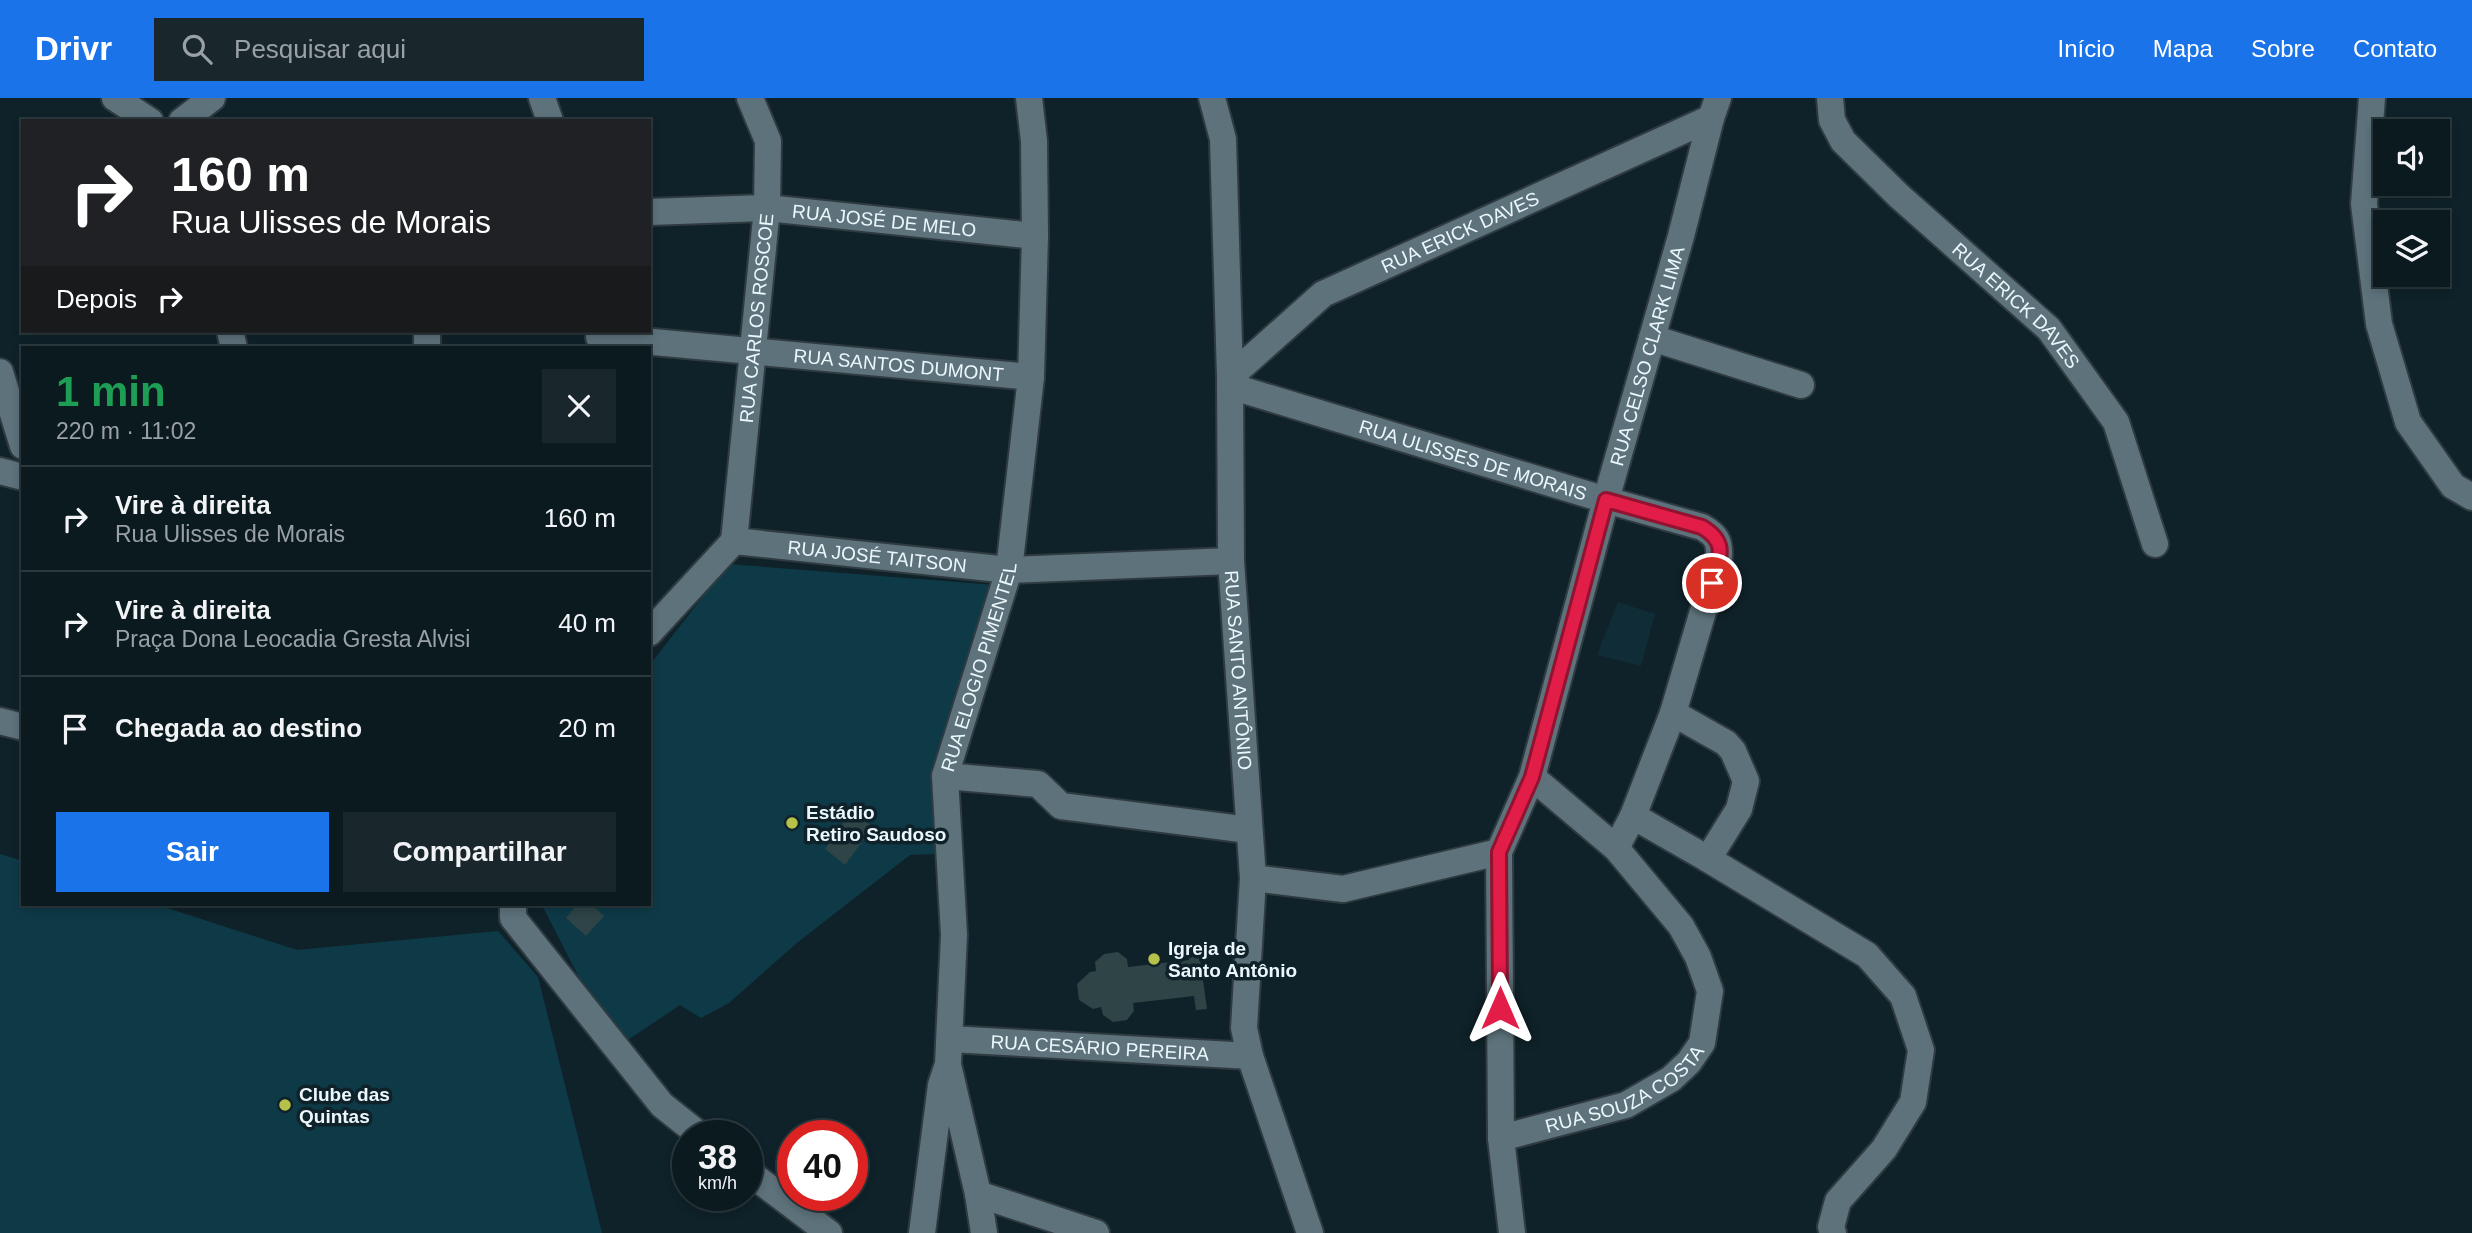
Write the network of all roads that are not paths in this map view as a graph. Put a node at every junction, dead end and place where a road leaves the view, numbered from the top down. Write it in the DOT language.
graph roads {
  1 [pos="115,98"];
  2 [pos="212,98"];
  3 [pos="542,98"];
  4 [pos="750,98"];
  5 [pos="1029,98"];
  6 [pos="1212,98"];
  7 [pos="2372,98"];
  8 [pos="1829,100"];
  9 [pos="1714,108"];
  10 [pos="147,119"];
  11 [pos="185,119"];
  12 [pos="549,119"];
  13 [pos="767,208"];
  14 [pos="651,212"];
  15 [pos="1035,236"];
  16 [pos="1652,338"];
  17 [pos="599,339"];
  18 [pos="754,350"];
  19 [pos="0,372"];
  20 [pos="1031,377"];
  21 [pos="1230,381"];
  22 [pos="1801,385"];
  23 [pos="21,440"];
  24 [pos="0,471"];
  25 [pos="21,476"];
  26 [pos="2472,497"];
  27 [pos="1606,500"];
  28 [pos="734,541"];
  29 [pos="2155,544"];
  30 [pos="1231,561"];
  31 [pos="1009,569"];
  32 [pos="651,631"];
  33 [pos="1673,713"];
  34 [pos="0,721"];
  35 [pos="21,726"];
  36 [pos="945,776"];
  37 [pos="1532,777"];
  38 [pos="1633,816"];
  39 [pos="1249,830"];
  40 [pos="1616,848"];
  41 [pos="1499,852"];
  42 [pos="1709,859"];
  43 [pos="1253,878"];
  44 [pos="513,912"];
  45 [pos="949,1052"];
  46 [pos="1250,1056"];
  47 [pos="681,1120"];
  48 [pos="1501,1138"];
  49 [pos="763,1183"];
  50 [pos="978,1194"];
  51 [pos="829,1233"];
  52 [pos="922,1233"];
  53 [pos="984,1233"];
  54 [pos="1096,1233"];
  55 [pos="1310,1233"];
  56 [pos="1512,1233"];
  57 [pos="1833,1233"];
  1 -- 10 [label="street"];
  2 -- 11 [label="street"];
  3 -- 12 [label="street"];
  4 -- 13 [label="street, RUA CARLOS ROSCOE"];
  5 -- 15 [label="street, RUA ELOGIO PIMENTEL"];
  6 -- 21 [label="street, RUA SANTO ANTÔNIO"];
  7 -- 26 [label="street"];
  8 -- 29 [label="street, RUA ERICK DAVES"];
  9 -- 16 [label="street, RUA CELSO CLARK LIMA"];
  9 -- 21 [label="street, RUA ERICK DAVES"];
  13 -- 14 [label="street, RUA JOSÉ DE MELO"];
  13 -- 15 [label="street, RUA JOSÉ DE MELO"];
  13 -- 18 [label="street, RUA CARLOS ROSCOE"];
  15 -- 20 [label="street, RUA ELOGIO PIMENTEL"];
  16 -- 22 [label="street"];
  16 -- 27 [label="street, RUA CELSO CLARK LIMA"];
  17 -- 18 [label="street, RUA SANTOS DUMONT"];
  18 -- 20 [label="street, RUA SANTOS DUMONT"];
  18 -- 28 [label="street, RUA CARLOS ROSCOE"];
  19 -- 23 [label="street"];
  20 -- 31 [label="street, RUA ELOGIO PIMENTEL"];
  21 -- 27 [label="street, RUA ULISSES DE MORAIS"];
  21 -- 30 [label="street, RUA SANTO ANTÔNIO"];
  24 -- 25 [label="street"];
  27 -- 33 [label="street, RUA ULISSES DE MORAIS"];
  27 -- 37 [label="street, RUA CELSO CLARK LIMA"];
  28 -- 31 [label="street, RUA JOSÉ TAITSON"];
  28 -- 32 [label="street"];
  30 -- 31 [label="street, RUA JOSÉ TAITSON"];
  30 -- 39 [label="street, RUA SANTO ANTÔNIO"];
  31 -- 36 [label="street, RUA ELOGIO PIMENTEL"];
  33 -- 38 [label="street"];
  33 -- 42 [label="street"];
  34 -- 35 [label="street"];
  36 -- 39 [label="street"];
  36 -- 45 [label="street, RUA ELOGIO PIMENTEL"];
  37 -- 40 [label="street, RUA SOUZA COSTA"];
  37 -- 41 [label="street, RUA CELSO CLARK LIMA"];
  38 -- 40 [label="street"];
  38 -- 42 [label="street"];
  39 -- 43 [label="street, RUA SANTO ANTÔNIO"];
  40 -- 48 [label="street, RUA SOUZA COSTA"];
  41 -- 43 [label="street"];
  41 -- 48 [label="street, RUA CELSO CLARK LIMA"];
  42 -- 57 [label="street"];
  43 -- 46 [label="street, RUA SANTO ANTÔNIO"];
  44 -- 47 [label="street"];
  45 -- 46 [label="street, RUA CESÁRIO PEREIRA"];
  45 -- 50 [label="street"];
  45 -- 52 [label="street, RUA ELOGIO PIMENTEL"];
  46 -- 55 [label="street, RUA SANTO ANTÔNIO"];
  48 -- 56 [label="street, RUA CELSO CLARK LIMA"];
  49 -- 51 [label="street"];
  50 -- 53 [label="street"];
  50 -- 54 [label="street"];
}
